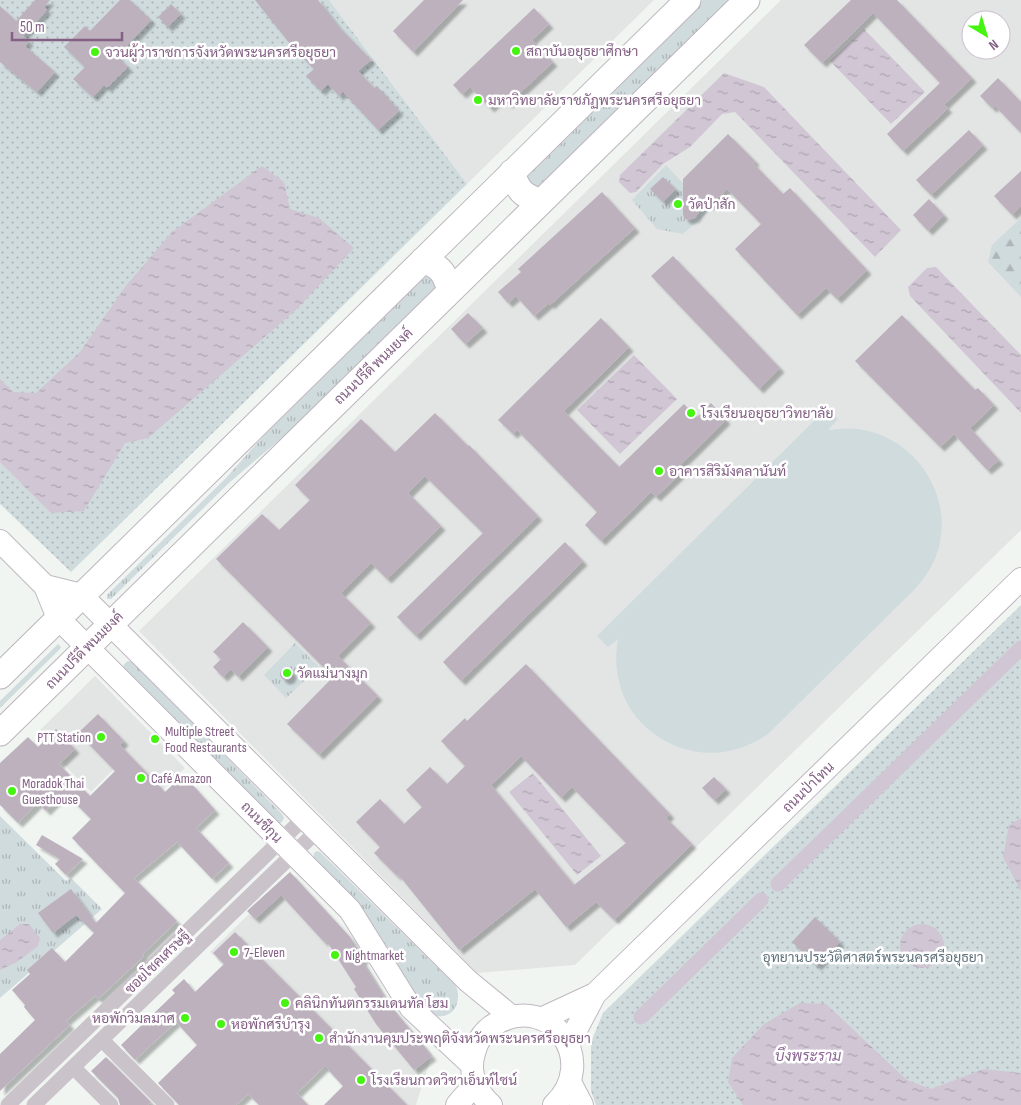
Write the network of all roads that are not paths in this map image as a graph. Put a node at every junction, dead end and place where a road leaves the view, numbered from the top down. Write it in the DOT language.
graph roads {
  1 [pos="688,0"];
  2 [pos="747,0"];
  3 [pos="512,172"];
  4 [pos="541,202"];
  5 [pos="422,260"];
  6 [pos="450,290"];
  7 [pos="0,541"];
  8 [pos="1021,579"];
  9 [pos="45,586"];
  10 [pos="81,595"];
  11 [pos="58,618"];
  12 [pos="110,624"];
  13 [pos="88,648"];
  14 [pos="0,676"];
  15 [pos="0,733"];
  16 [pos="311,824"];
  17 [pos="288,847"];
  18 [pos="595,994"];
  19 [pos="512,1017"];
  20 [pos="541,1019"];
  21 [pos="102,1040"];
  22 [pos="568,1044"];
  23 [pos="73,1067"];
  24 [pos="474,1075"];
  25 [pos="570,1082"];
  26 [pos="8,1105"];
  27 [pos="34,1105"];
  28 [pos="111,1105"];
  29 [pos="167,1105"];
  30 [pos="457,1105"];
  31 [pos="490,1105"];
  32 [pos="554,1105"];
  33 [pos="582,1105"];
  1 -- 3 [label="main road"];
  2 -- 4 [label="main road, ถนนปรีดี พนมยงค์"];
  3 -- 4 [label="main road"];
  3 -- 5 [label="main road"];
  4 -- 6 [label="main road, ถนนปรีดี พนมยงค์"];
  5 -- 6 [label="main road"];
  5 -- 10 [label="main road"];
  6 -- 12 [label="main road, ถนนปรีดี พนมยงค์"];
  7 -- 9 [label="main road, ถนนชีกุน"];
  8 -- 18 [label="main road, ถนนป่าโทน"];
  9 -- 10 [label="main road"];
  9 -- 11 [label="main road, ถนนชีกุน"];
  10 -- 11 [label="main road"];
  10 -- 12 [label="main road"];
  11 -- 13 [label="main road, ถนนชีกุน"];
  11 -- 14 [label="main road"];
  12 -- 13 [label="main road, ถนนปรีดี พนมยงค์"];
  12 -- 16 [label="main road"];
  13 -- 15 [label="main road, ถนนปรีดี พนมยงค์"];
  13 -- 17 [label="main road, ถนนชีกุน"];
  16 -- 17 [label="street, ซอยโชคเศรษฐี"];
  16 -- 19 [label="main road"];
  17 -- 21 [label="street, ซอยโชคเศรษฐี"];
  17 -- 24 [label="main road, ถนนชีกุน"];
  17 -- 26 [label="street, ซอยโชคเศรษฐี"];
  18 -- 20 [label="main road, ถนนป่าโทน"];
  18 -- 22 [label="main road, ถนนป่าโทน"];
  19 -- 20 [label="main road"];
  19 -- 24 [label="main road"];
  20 -- 22 [label="main road"];
  21 -- 23 [label="street, ซอยโชคเศรษฐี"];
  21 -- 29 [label="street"];
  22 -- 25 [label="main road"];
  23 -- 27 [label="street, ซอยโชคเศรษฐี"];
  23 -- 28 [label="street"];
  24 -- 30 [label="main road"];
  24 -- 31 [label="main road, ถนนชีกุน"];
  25 -- 32 [label="main road"];
  25 -- 33 [label="main road"];
}
